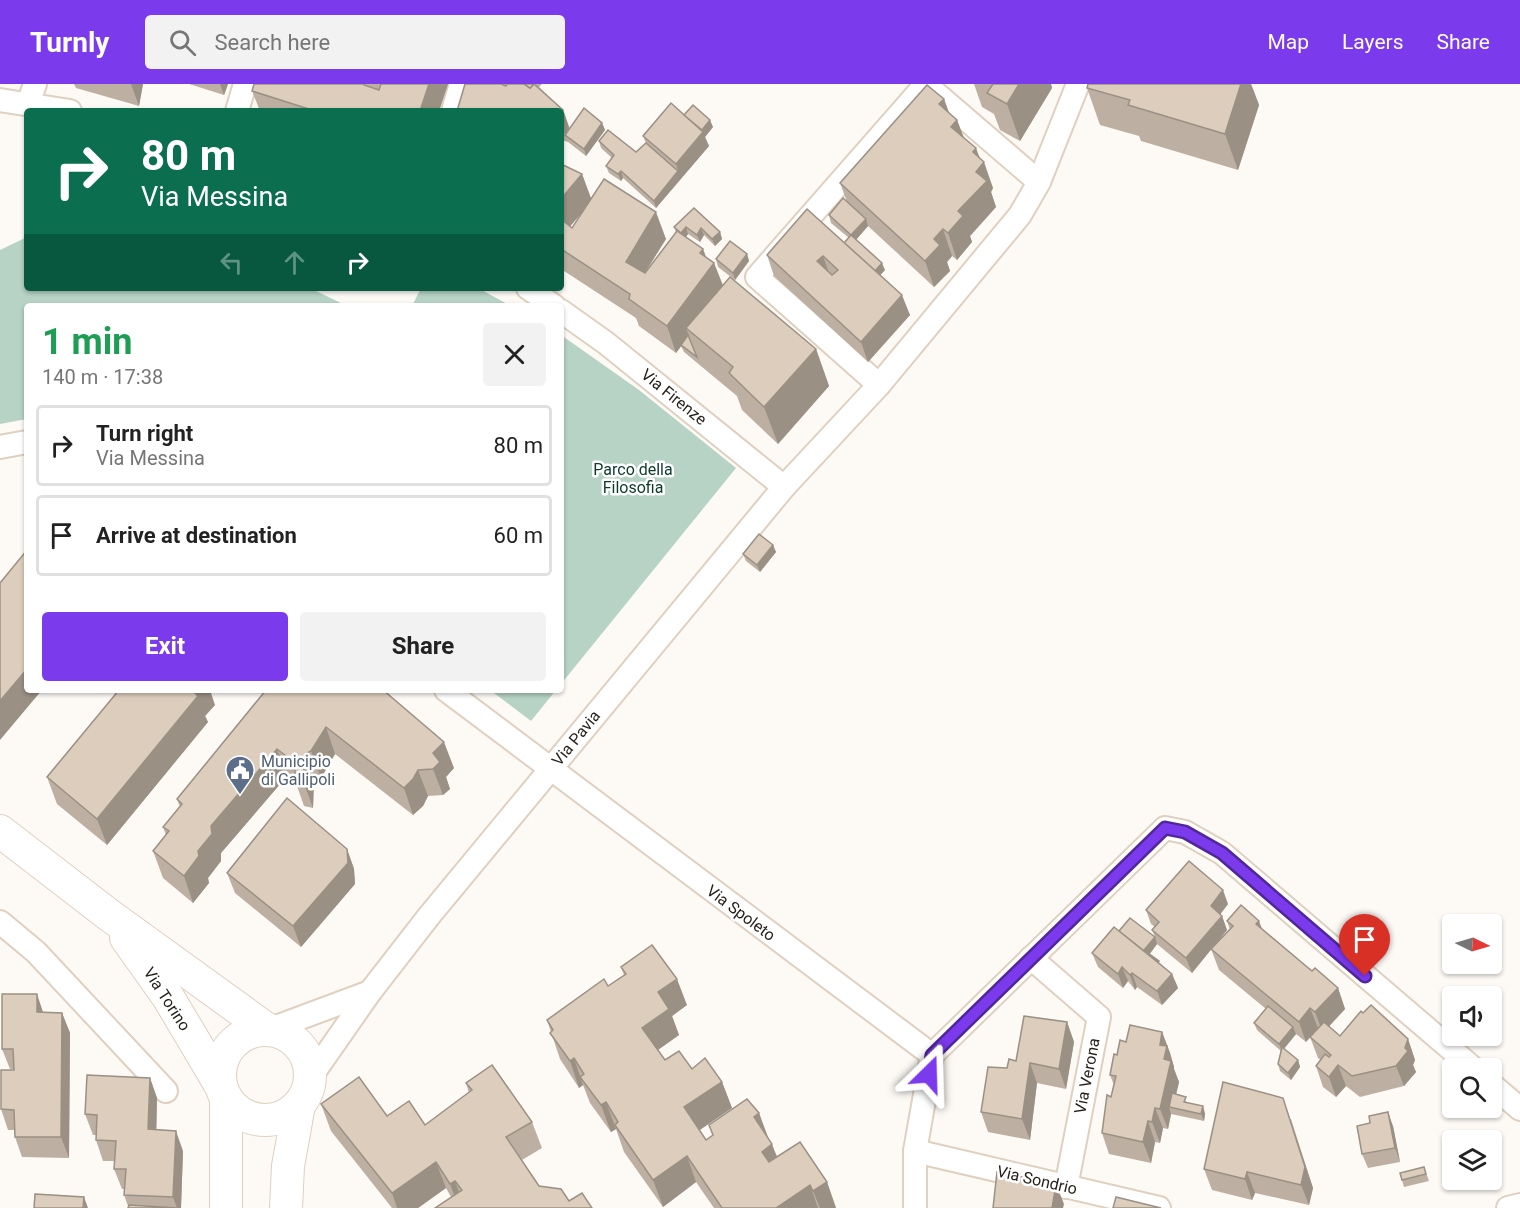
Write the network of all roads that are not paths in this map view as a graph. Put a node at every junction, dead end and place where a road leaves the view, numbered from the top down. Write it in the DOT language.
graph roads {
  1 [pos="245,84"];
  2 [pos="461,84"];
  3 [pos="926,84"];
  4 [pos="1078,84"];
  5 [pos="32,94"];
  6 [pos="0,100"];
  7 [pos="63,108"];
  8 [pos="238,108"];
  9 [pos="454,108"];
  10 [pos="1039,183"];
  11 [pos="532,291"];
  12 [pos="550,303"];
  13 [pos="564,313"];
  14 [pos="879,385"];
  15 [pos="24,443"];
  16 [pos="0,447"];
  17 [pos="784,487"];
  18 [pos="450,693"];
  19 [pos="552,767"];
  20 [pos="0,831"];
  21 [pos="109,915"];
  22 [pos="0,922"];
  23 [pos="1031,958"];
  24 [pos="370,992"];
  25 [pos="268,1030"];
  26 [pos="932,1055"];
  27 [pos="1461,1058"];
  28 [pos="166,1091"];
  29 [pos="224,1092"];
  30 [pos="304,1092"];
  31 [pos="1502,1093"];
  32 [pos="1520,1109"];
  33 [pos="915,1152"];
  34 [pos="1066,1187"];
  35 [pos="1520,1205"];
  36 [pos="226,1208"];
  37 [pos="286,1208"];
  38 [pos="915,1208"];
  39 [pos="1159,1208"];
  40 [pos="1508,1208"];
  1 -- 8 [label="street"];
  2 -- 9 [label="street"];
  3 -- 10 [label="street"];
  3 -- 14 [label="street"];
  4 -- 10 [label="street, Via Pavia"];
  5 -- 6 [label="street"];
  5 -- 7 [label="street"];
  10 -- 14 [label="street, Via Pavia"];
  11 -- 12 [label="street"];
  13 -- 17 [label="street, Via Firenze"];
  14 -- 17 [label="street, Via Pavia"];
  15 -- 16 [label="street"];
  17 -- 19 [label="street, Via Pavia"];
  18 -- 19 [label="street, Via Spoleto"];
  19 -- 24 [label="street, Via Pavia"];
  19 -- 26 [label="street, Via Spoleto"];
  20 -- 21 [label="street, Via Torino"];
  21 -- 25 [label="street, Via Torino"];
  21 -- 29 [label="street, Via Torino"];
  22 -- 28 [label="street"];
  23 -- 26 [label="street"];
  23 -- 27 [label="street"];
  23 -- 34 [label="street, Via Verona"];
  24 -- 25 [label="street"];
  24 -- 30 [label="street, Via Pavia"];
  25 -- 29 [label="street"];
  25 -- 30 [label="street"];
  26 -- 33 [label="street"];
  29 -- 30 [label="street"];
  29 -- 36 [label="street"];
  30 -- 37 [label="street"];
  31 -- 32 [label="street"];
  33 -- 34 [label="street, Via Sondrio"];
  33 -- 38 [label="street"];
  34 -- 39 [label="street, Via Sondrio"];
  35 -- 40 [label="street"];
}
